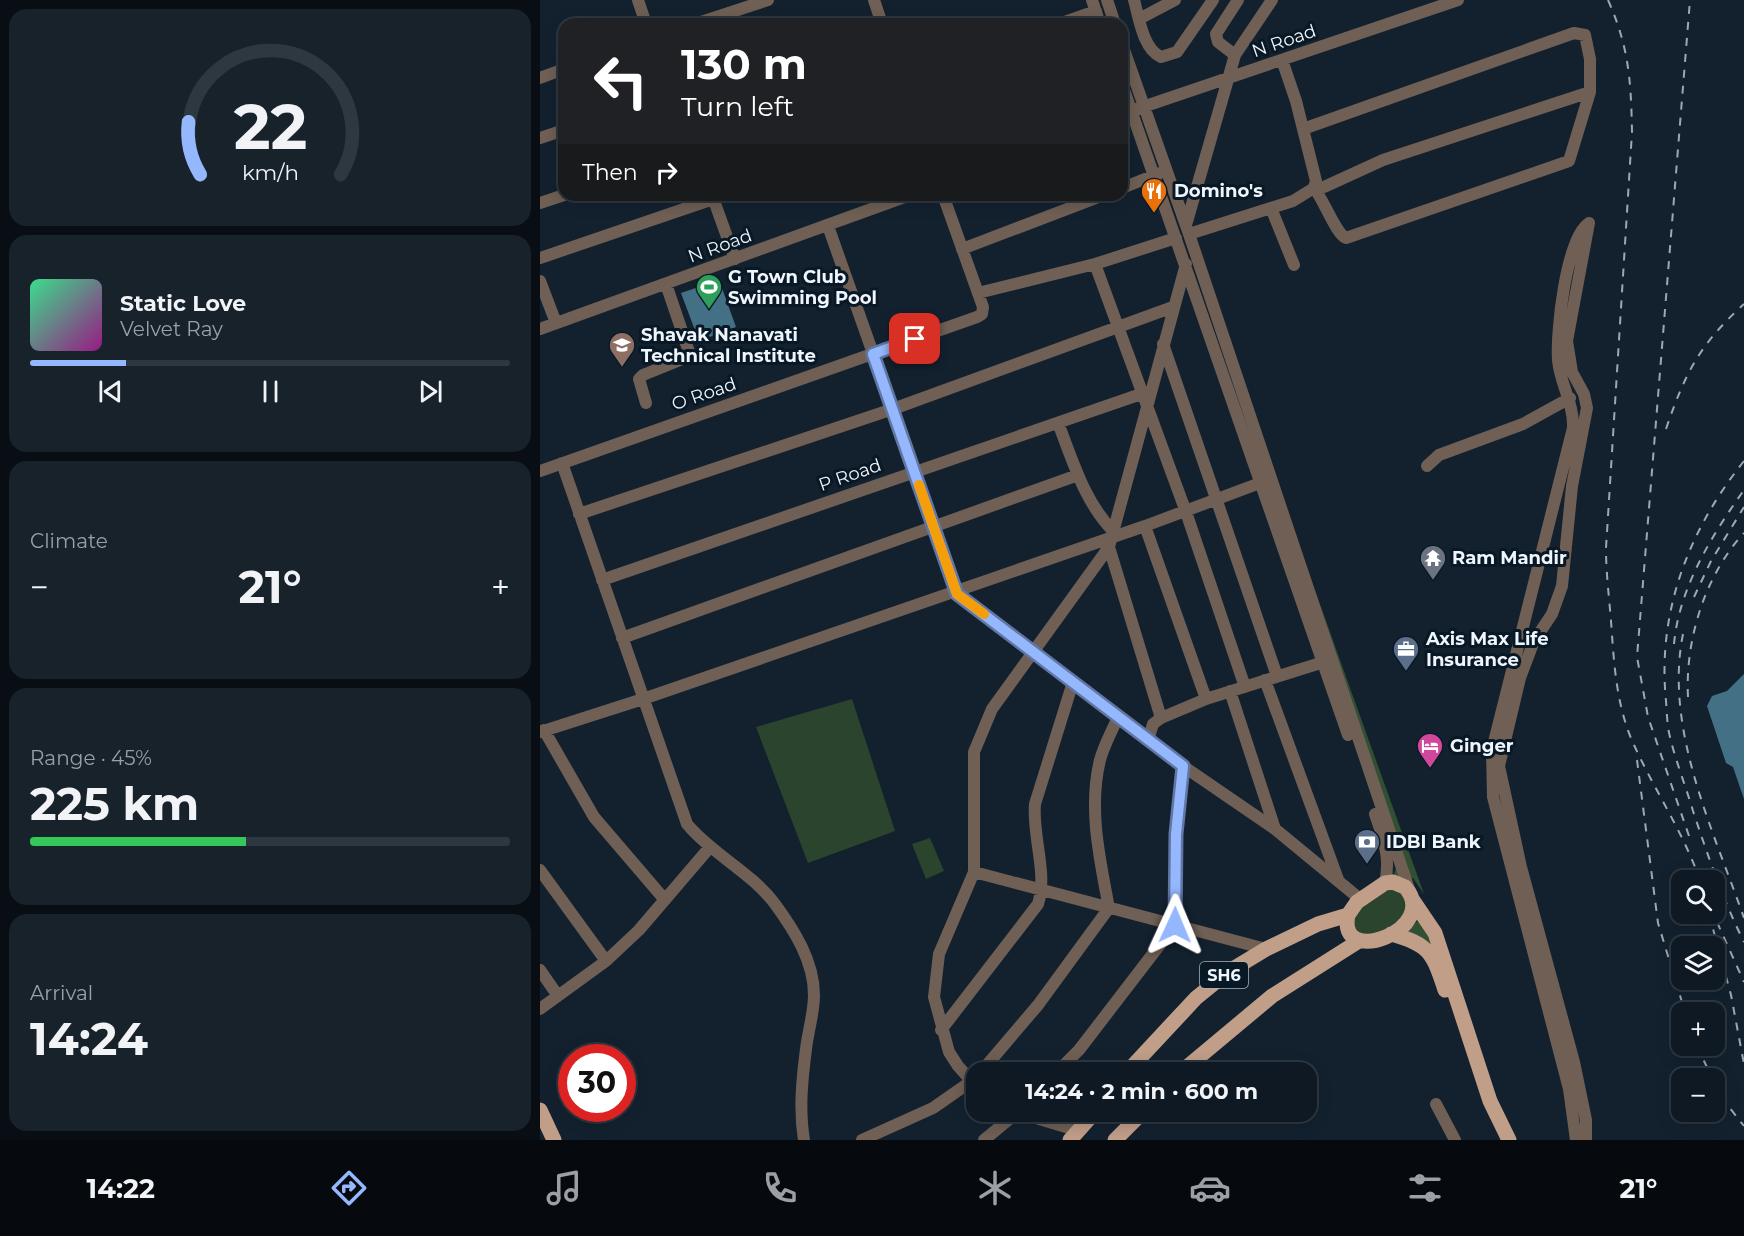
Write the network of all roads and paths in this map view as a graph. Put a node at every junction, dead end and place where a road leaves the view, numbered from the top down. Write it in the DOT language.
graph roads {
  1 [pos="638,0"];
  2 [pos="768,0"];
  3 [pos="874,0"];
  4 [pos="1107,0"];
  5 [pos="1134,0"];
  6 [pos="1175,0"];
  7 [pos="1214,0"];
  8 [pos="1238,0"];
  9 [pos="1272,0"];
  10 [pos="1458,0"];
  11 [pos="1094,5"];
  12 [pos="644,18"];
  13 [pos="713,18"];
  14 [pos="878,18"];
  15 [pos="1070,18"];
  16 [pos="1113,18"];
  17 [pos="1139,19"];
  18 [pos="1235,55"];
  19 [pos="1282,60"];
  20 [pos="1128,61"];
  21 [pos="558,71"];
  22 [pos="540,78"];
  23 [pos="1228,79"];
  24 [pos="1590,92"];
  25 [pos="1144,106"];
  26 [pos="1128,112"];
  27 [pos="1128,114"];
  28 [pos="1303,129"];
  29 [pos="558,132"];
  30 [pos="540,138"];
  31 [pos="1167,171"];
  32 [pos="1154,176"];
  33 [pos="1128,186"];
  34 [pos="1314,188"];
  35 [pos="558,197"];
  36 [pos="703,201"];
  37 [pos="718,201"];
  38 [pos="894,201"];
  39 [pos="945,201"];
  40 [pos="1088,201"];
  41 [pos="540,203"];
  42 [pos="1271,208"];
  43 [pos="828,226"];
  44 [pos="1188,230"];
  45 [pos="1176,238"];
  46 [pos="962,249"];
  47 [pos="540,258"];
  48 [pos="735,260"];
  49 [pos="1095,264"];
  50 [pos="1186,264"];
  51 [pos="1294,265"];
  52 [pos="540,281"];
  53 [pos="666,284"];
  54 [pos="978,293"];
  55 [pos="1173,308"];
  56 [pos="556,323"];
  57 [pos="1119,327"];
  58 [pos="540,329"];
  59 [pos="1163,344"];
  60 [pos="873,354"];
  61 [pos="1145,398"];
  62 [pos="1570,398"];
  63 [pos="646,403"];
  64 [pos="893,409"];
  65 [pos="1058,423"];
  66 [pos="561,463"];
  67 [pos="1427,466"];
  68 [pos="540,471"];
  69 [pos="915,472"];
  70 [pos="1078,475"];
  71 [pos="1266,481"];
  72 [pos="1219,499"];
  73 [pos="1186,512"];
  74 [pos="579,514"];
  75 [pos="1145,526"];
  76 [pos="933,528"];
  77 [pos="1111,539"];
  78 [pos="602,580"];
  79 [pos="957,591"];
  80 [pos="622,638"];
  81 [pos="1032,651"];
  82 [pos="1327,661"];
  83 [pos="1277,676"];
  84 [pos="1265,680"];
  85 [pos="1073,682"];
  86 [pos="1245,687"];
  87 [pos="1230,691"];
  88 [pos="643,699"];
  89 [pos="1206,699"];
  90 [pos="1118,717"];
  91 [pos="1161,718"];
  92 [pos="542,731"];
  93 [pos="1148,740"];
  94 [pos="1183,766"];
  95 [pos="1499,795"];
  96 [pos="1275,829"];
  97 [pos="710,847"];
  98 [pos="540,870"];
  99 [pos="974,872"];
  100 [pos="1384,883"];
  101 [pos="1340,884"];
  102 [pos="1042,890"];
  103 [pos="1412,897"];
  104 [pos="665,900"];
  105 [pos="1360,900"];
  106 [pos="1109,908"];
  107 [pos="1348,915"];
  108 [pos="1175,925"];
  109 [pos="1391,934"];
  110 [pos="1359,941"];
  111 [pos="1266,949"];
  112 [pos="606,961"];
  113 [pos="540,970"];
  114 [pos="558,996"];
  115 [pos="540,1009"];
  116 [pos="941,1030"];
  117 [pos="990,1062"];
  118 [pos="1067,1062"];
  119 [pos="1136,1062"];
  120 [pos="1193,1062"];
  121 [pos="966,1072"];
  122 [pos="966,1088"];
  123 [pos="1436,1104"];
  124 [pos="540,1110"];
  125 [pos="1005,1122"];
  126 [pos="1042,1122"];
  127 [pos="1086,1122"];
  128 [pos="1133,1122"];
  129 [pos="540,1134"];
  130 [pos="1075,1135"];
  131 [pos="543,1140"];
  132 [pos="554,1140"];
  133 [pos="804,1140"];
  134 [pos="862,1140"];
  135 [pos="984,1140"];
  136 [pos="1115,1140"];
  137 [pos="1455,1140"];
  138 [pos="1499,1140"];
  139 [pos="1509,1140"];
  140 [pos="1576,1140"];
  141 [pos="1586,1140"];
  1 -- 12 [label="street"];
  2 -- 13 [label="street"];
  3 -- 14 [label="street"];
  4 -- 16 [label="street"];
  5 -- 17 [label="street"];
  6 -- 17 [label="street"];
  7 -- 17 [label="street"];
  8 -- 18 [label="street"];
  9 -- 18 [label="street"];
  10 -- 19 [label="street, N Road"];
  11 -- 15 [label="street"];
  18 -- 23 [label="street"];
  19 -- 23 [label="street, N Road"];
  19 -- 28 [label="street"];
  20 -- 25 [label="street"];
  21 -- 22 [label="street"];
  23 -- 25 [label="street, N Road"];
  23 -- 44 [label="street"];
  24 -- 28 [label="street"];
  24 -- 34 [label="street"];
  24 -- 34 [label="street"];
  25 -- 26 [label="street, N Road"];
  25 -- 31 [label="street"];
  27 -- 32 [label="street"];
  28 -- 34 [label="street"];
  29 -- 30 [label="street"];
  31 -- 32 [label="street"];
  31 -- 44 [label="street"];
  32 -- 33 [label="street"];
  32 -- 45 [label="street"];
  34 -- 42 [label="street"];
  35 -- 41 [label="street"];
  36 -- 47 [label="street"];
  37 -- 48 [label="street"];
  38 -- 43 [label="street, N Road"];
  39 -- 46 [label="street"];
  40 -- 46 [label="street"];
  42 -- 44 [label="street"];
  42 -- 51 [label="street"];
  43 -- 48 [label="street, N Road"];
  43 -- 60 [label="street"];
  44 -- 71 [label="street"];
  45 -- 49 [label="street"];
  45 -- 50 [label="street"];
  46 -- 54 [label="street"];
  48 -- 53 [label="street, N Road"];
  49 -- 54 [label="street"];
  49 -- 57 [label="street"];
  50 -- 55 [label="street"];
  50 -- 71 [label="street"];
  52 -- 56 [label="street"];
  53 -- 56 [label="street, N Road"];
  53 -- 63 [label="street"];
  54 -- 60 [label="street, O Road"];
  55 -- 57 [label="street"];
  55 -- 59 [label="street"];
  56 -- 58 [label="street, N Road"];
  57 -- 61 [label="street"];
  57 -- 64 [label="street"];
  59 -- 61 [label="street"];
  59 -- 72 [label="street"];
  60 -- 64 [label="street"];
  60 -- 66 [label="street, O Road"];
  61 -- 65 [label="street, P Road"];
  61 -- 73 [label="street"];
  61 -- 77 [label="street"];
  62 -- 67 [label="street"];
  62 -- 95 [label="street"];
  62 -- 95 [label="street"];
  64 -- 69 [label="street"];
  64 -- 74 [label="street"];
  65 -- 69 [label="street, P Road"];
  65 -- 70 [label="street"];
  66 -- 68 [label="street, O Road"];
  66 -- 74 [label="street"];
  69 -- 76 [label="street"];
  69 -- 78 [label="street, P Road"];
  70 -- 76 [label="street"];
  70 -- 77 [label="street"];
  71 -- 72 [label="street"];
  71 -- 82 [label="street"];
  72 -- 73 [label="street"];
  72 -- 83 [label="street"];
  73 -- 75 [label="street"];
  73 -- 86 [label="street"];
  74 -- 78 [label="street"];
  75 -- 77 [label="street"];
  75 -- 89 [label="street"];
  76 -- 79 [label="street"];
  76 -- 80 [label="street"];
  77 -- 79 [label="street"];
  77 -- 81 [label="street"];
  77 -- 91 [label="street"];
  78 -- 80 [label="street"];
  79 -- 81 [label="street"];
  79 -- 88 [label="street"];
  80 -- 88 [label="street"];
  81 -- 85 [label="street"];
  81 -- 99 [label="street"];
  82 -- 83 [label="street"];
  82 -- 100 [label="street"];
  82 -- 103 [label="street"];
  83 -- 84 [label="street"];
  84 -- 86 [label="street"];
  84 -- 101 [label="street"];
  85 -- 90 [label="street"];
  85 -- 102 [label="street"];
  86 -- 87 [label="street"];
  87 -- 89 [label="street"];
  87 -- 96 [label="street"];
  88 -- 92 [label="street"];
  88 -- 97 [label="street"];
  89 -- 91 [label="street"];
  90 -- 93 [label="street"];
  90 -- 106 [label="street"];
  91 -- 93 [label="street"];
  92 -- 104 [label="street"];
  93 -- 94 [label="street"];
  94 -- 96 [label="street"];
  94 -- 108 [label="street"];
  95 -- 140 [label="street"];
  95 -- 141 [label="street"];
  96 -- 101 [label="street"];
  97 -- 104 [label="street"];
  97 -- 133 [label="street"];
  98 -- 112 [label="street"];
  99 -- 102 [label="street"];
  99 -- 116 [label="street"];
  100 -- 103 [label="main road"];
  100 -- 105 [label="main road"];
  101 -- 105 [label="street"];
  102 -- 106 [label="street"];
  102 -- 116 [label="street"];
  103 -- 109 [label="main road"];
  103 -- 139 [label="main road"];
  104 -- 112 [label="street"];
  105 -- 107 [label="main road"];
  106 -- 108 [label="street"];
  106 -- 117 [label="street"];
  107 -- 110 [label="main road"];
  107 -- 111 [label="main road, SH6"];
  108 -- 111 [label="street"];
  108 -- 118 [label="street"];
  109 -- 110 [label="main road, SH6"];
  109 -- 138 [label="main road"];
  110 -- 120 [label="main road, SH6"];
  111 -- 119 [label="main road, SH6"];
  112 -- 114 [label="street"];
  113 -- 114 [label="street"];
  114 -- 115 [label="street"];
  116 -- 121 [label="street"];
  122 -- 134 [label="street"];
  123 -- 137 [label="street"];
  124 -- 132 [label="main road"];
  125 -- 135 [label="street"];
  126 -- 130 [label="street"];
  127 -- 130 [label="main road"];
  128 -- 136 [label="main road"];
  129 -- 131 [label="main road"];
}
